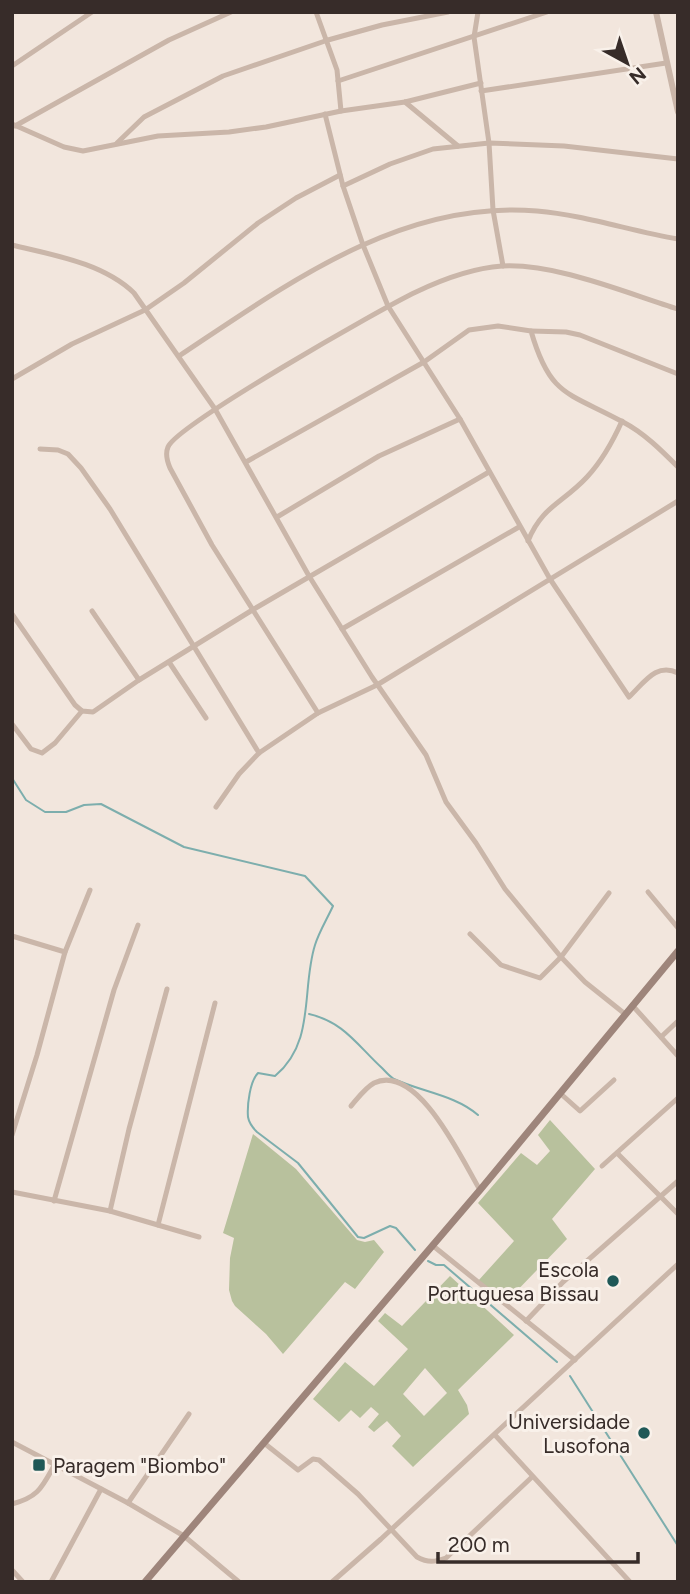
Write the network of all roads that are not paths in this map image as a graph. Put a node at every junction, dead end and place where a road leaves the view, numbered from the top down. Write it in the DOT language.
graph roads {
  1 [pos="92,12"];
  2 [pos="231,12"];
  3 [pos="316,12"];
  4 [pos="448,12"];
  5 [pos="478,12"];
  6 [pos="547,12"];
  7 [pos="656,12"];
  8 [pos="474,37"];
  9 [pos="328,40"];
  10 [pos="666,63"];
  11 [pos="12,66"];
  12 [pos="338,81"];
  13 [pos="481,83"];
  14 [pos="481,91"];
  15 [pos="405,102"];
  16 [pos="341,111"];
  17 [pos="678,112"];
  18 [pos="324,114"];
  19 [pos="14,125"];
  20 [pos="117,143"];
  21 [pos="489,143"];
  22 [pos="458,146"];
  23 [pos="678,159"];
  24 [pos="340,175"];
  25 [pos="344,186"];
  26 [pos="493,210"];
  27 [pos="678,239"];
  28 [pos="12,245"];
  29 [pos="363,245"];
  30 [pos="503,266"];
  31 [pos="388,306"];
  32 [pos="678,309"];
  33 [pos="145,310"];
  34 [pos="531,331"];
  35 [pos="178,356"];
  36 [pos="424,362"];
  37 [pos="678,374"];
  38 [pos="12,379"];
  39 [pos="215,410"];
  40 [pos="460,419"];
  41 [pos="622,421"];
  42 [pos="40,449"];
  43 [pos="246,462"];
  44 [pos="678,467"];
  45 [pos="489,472"];
  46 [pos="678,501"];
  47 [pos="277,516"];
  48 [pos="519,527"];
  49 [pos="528,541"];
  50 [pos="309,576"];
  51 [pos="550,579"];
  52 [pos="254,609"];
  53 [pos="92,611"];
  54 [pos="12,614"];
  55 [pos="342,629"];
  56 [pos="194,646"];
  57 [pos="169,662"];
  58 [pos="678,673"];
  59 [pos="139,680"];
  60 [pos="377,685"];
  61 [pos="82,711"];
  62 [pos="318,713"];
  63 [pos="206,718"];
  64 [pos="12,724"];
  65 [pos="259,753"];
  66 [pos="216,807"];
  67 [pos="90,890"];
  68 [pos="648,892"];
  69 [pos="610,893"];
  70 [pos="138,925"];
  71 [pos="678,928"];
  72 [pos="471,934"];
  73 [pos="12,936"];
  74 [pos="678,951"];
  75 [pos="65,952"];
  76 [pos="561,957"];
  77 [pos="167,989"];
  78 [pos="215,1003"];
  79 [pos="632,1005"];
  80 [pos="625,1014"];
  81 [pos="678,1021"];
  82 [pos="661,1037"];
  83 [pos="678,1056"];
  84 [pos="614,1080"];
  85 [pos="561,1094"];
  86 [pos="678,1098"];
  87 [pos="351,1106"];
  88 [pos="12,1135"];
  89 [pos="617,1153"];
  90 [pos="602,1166"];
  91 [pos="678,1181"];
  92 [pos="480,1190"];
  93 [pos="12,1192"];
  94 [pos="661,1196"];
  95 [pos="54,1201"];
  96 [pos="110,1211"];
  97 [pos="678,1214"];
  98 [pos="158,1225"];
  99 [pos="199,1237"];
  100 [pos="432,1245"];
  101 [pos="678,1264"];
  102 [pos="526,1321"];
  103 [pos="575,1360"];
  104 [pos="188,1414"];
  105 [pos="495,1435"];
  106 [pos="12,1442"];
  107 [pos="264,1443"];
  108 [pos="55,1464"];
  109 [pos="533,1477"];
  110 [pos="101,1489"];
  111 [pos="128,1503"];
  112 [pos="12,1504"];
  113 [pos="392,1529"];
  114 [pos="184,1536"];
  115 [pos="12,1570"];
  116 [pos="23,1582"];
  117 [pos="51,1582"];
  118 [pos="145,1582"];
  119 [pos="239,1582"];
  120 [pos="332,1582"];
  121 [pos="630,1582"];
  1 -- 11 [label="street"];
  2 -- 19 [label="street"];
  3 -- 9 [label="street"];
  4 -- 9 [label="street"];
  5 -- 8 [label="street"];
  6 -- 8 [label="street"];
  7 -- 10 [label="street"];
  8 -- 12 [label="street"];
  8 -- 13 [label="street"];
  9 -- 12 [label="street"];
  9 -- 20 [label="street"];
  10 -- 14 [label="street"];
  10 -- 17 [label="street"];
  12 -- 16 [label="street"];
  13 -- 14 [label="street"];
  13 -- 15 [label="street"];
  14 -- 21 [label="street"];
  15 -- 16 [label="street"];
  15 -- 22 [label="street"];
  16 -- 18 [label="street"];
  18 -- 20 [label="street"];
  18 -- 24 [label="street"];
  19 -- 20 [label="street"];
  21 -- 22 [label="street"];
  21 -- 23 [label="street"];
  21 -- 26 [label="street"];
  22 -- 25 [label="street"];
  24 -- 25 [label="street"];
  24 -- 33 [label="street"];
  25 -- 29 [label="street"];
  26 -- 27 [label="street"];
  26 -- 29 [label="street"];
  26 -- 30 [label="street"];
  28 -- 33 [label="street"];
  29 -- 31 [label="street"];
  29 -- 35 [label="street"];
  30 -- 31 [label="street"];
  30 -- 32 [label="street"];
  31 -- 36 [label="street"];
  31 -- 39 [label="street"];
  33 -- 35 [label="street"];
  33 -- 38 [label="street"];
  34 -- 36 [label="street"];
  34 -- 37 [label="street"];
  34 -- 41 [label="street"];
  35 -- 39 [label="street"];
  36 -- 40 [label="street"];
  36 -- 43 [label="street"];
  39 -- 43 [label="street"];
  39 -- 52 [label="street"];
  40 -- 45 [label="street"];
  40 -- 47 [label="street"];
  41 -- 44 [label="street"];
  41 -- 49 [label="street"];
  42 -- 56 [label="street"];
  43 -- 47 [label="street"];
  45 -- 48 [label="street"];
  45 -- 50 [label="street"];
  46 -- 51 [label="street"];
  47 -- 50 [label="street"];
  48 -- 49 [label="street"];
  48 -- 55 [label="street"];
  49 -- 51 [label="street"];
  50 -- 52 [label="street"];
  50 -- 55 [label="street"];
  51 -- 58 [label="street"];
  51 -- 60 [label="street"];
  52 -- 56 [label="street"];
  52 -- 62 [label="street"];
  53 -- 59 [label="street"];
  54 -- 61 [label="street"];
  55 -- 60 [label="street"];
  56 -- 57 [label="street"];
  56 -- 65 [label="street"];
  57 -- 59 [label="street"];
  57 -- 63 [label="street"];
  59 -- 61 [label="street"];
  60 -- 62 [label="street"];
  60 -- 76 [label="street"];
  61 -- 64 [label="street"];
  62 -- 65 [label="street"];
  65 -- 66 [label="street"];
  67 -- 75 [label="street"];
  68 -- 71 [label="street"];
  69 -- 76 [label="street"];
  70 -- 95 [label="street"];
  72 -- 76 [label="street"];
  73 -- 75 [label="street"];
  74 -- 79 [label="main road"];
  75 -- 88 [label="street"];
  76 -- 80 [label="street"];
  77 -- 96 [label="street"];
  78 -- 98 [label="street"];
  79 -- 80 [label="main road"];
  79 -- 82 [label="street"];
  80 -- 85 [label="main road"];
  81 -- 82 [label="street"];
  82 -- 83 [label="street"];
  84 -- 85 [label="street"];
  85 -- 92 [label="main road"];
  86 -- 89 [label="street"];
  87 -- 92 [label="street"];
  89 -- 90 [label="street"];
  89 -- 94 [label="street"];
  91 -- 94 [label="street"];
  92 -- 100 [label="main road"];
  93 -- 95 [label="street"];
  94 -- 97 [label="street"];
  94 -- 102 [label="street"];
  95 -- 96 [label="street"];
  96 -- 98 [label="street"];
  98 -- 99 [label="street"];
  100 -- 102 [label="street"];
  100 -- 107 [label="main road"];
  101 -- 103 [label="street"];
  102 -- 103 [label="street"];
  103 -- 105 [label="street"];
  104 -- 111 [label="street"];
  105 -- 109 [label="street"];
  105 -- 113 [label="street"];
  106 -- 108 [label="street"];
  107 -- 113 [label="street"];
  107 -- 114 [label="main road"];
  108 -- 110 [label="street"];
  108 -- 112 [label="street"];
  109 -- 113 [label="street"];
  109 -- 121 [label="street"];
  110 -- 111 [label="street"];
  110 -- 117 [label="street"];
  111 -- 114 [label="street"];
  113 -- 120 [label="street"];
  114 -- 118 [label="main road"];
  114 -- 119 [label="street"];
  115 -- 116 [label="street"];
}
